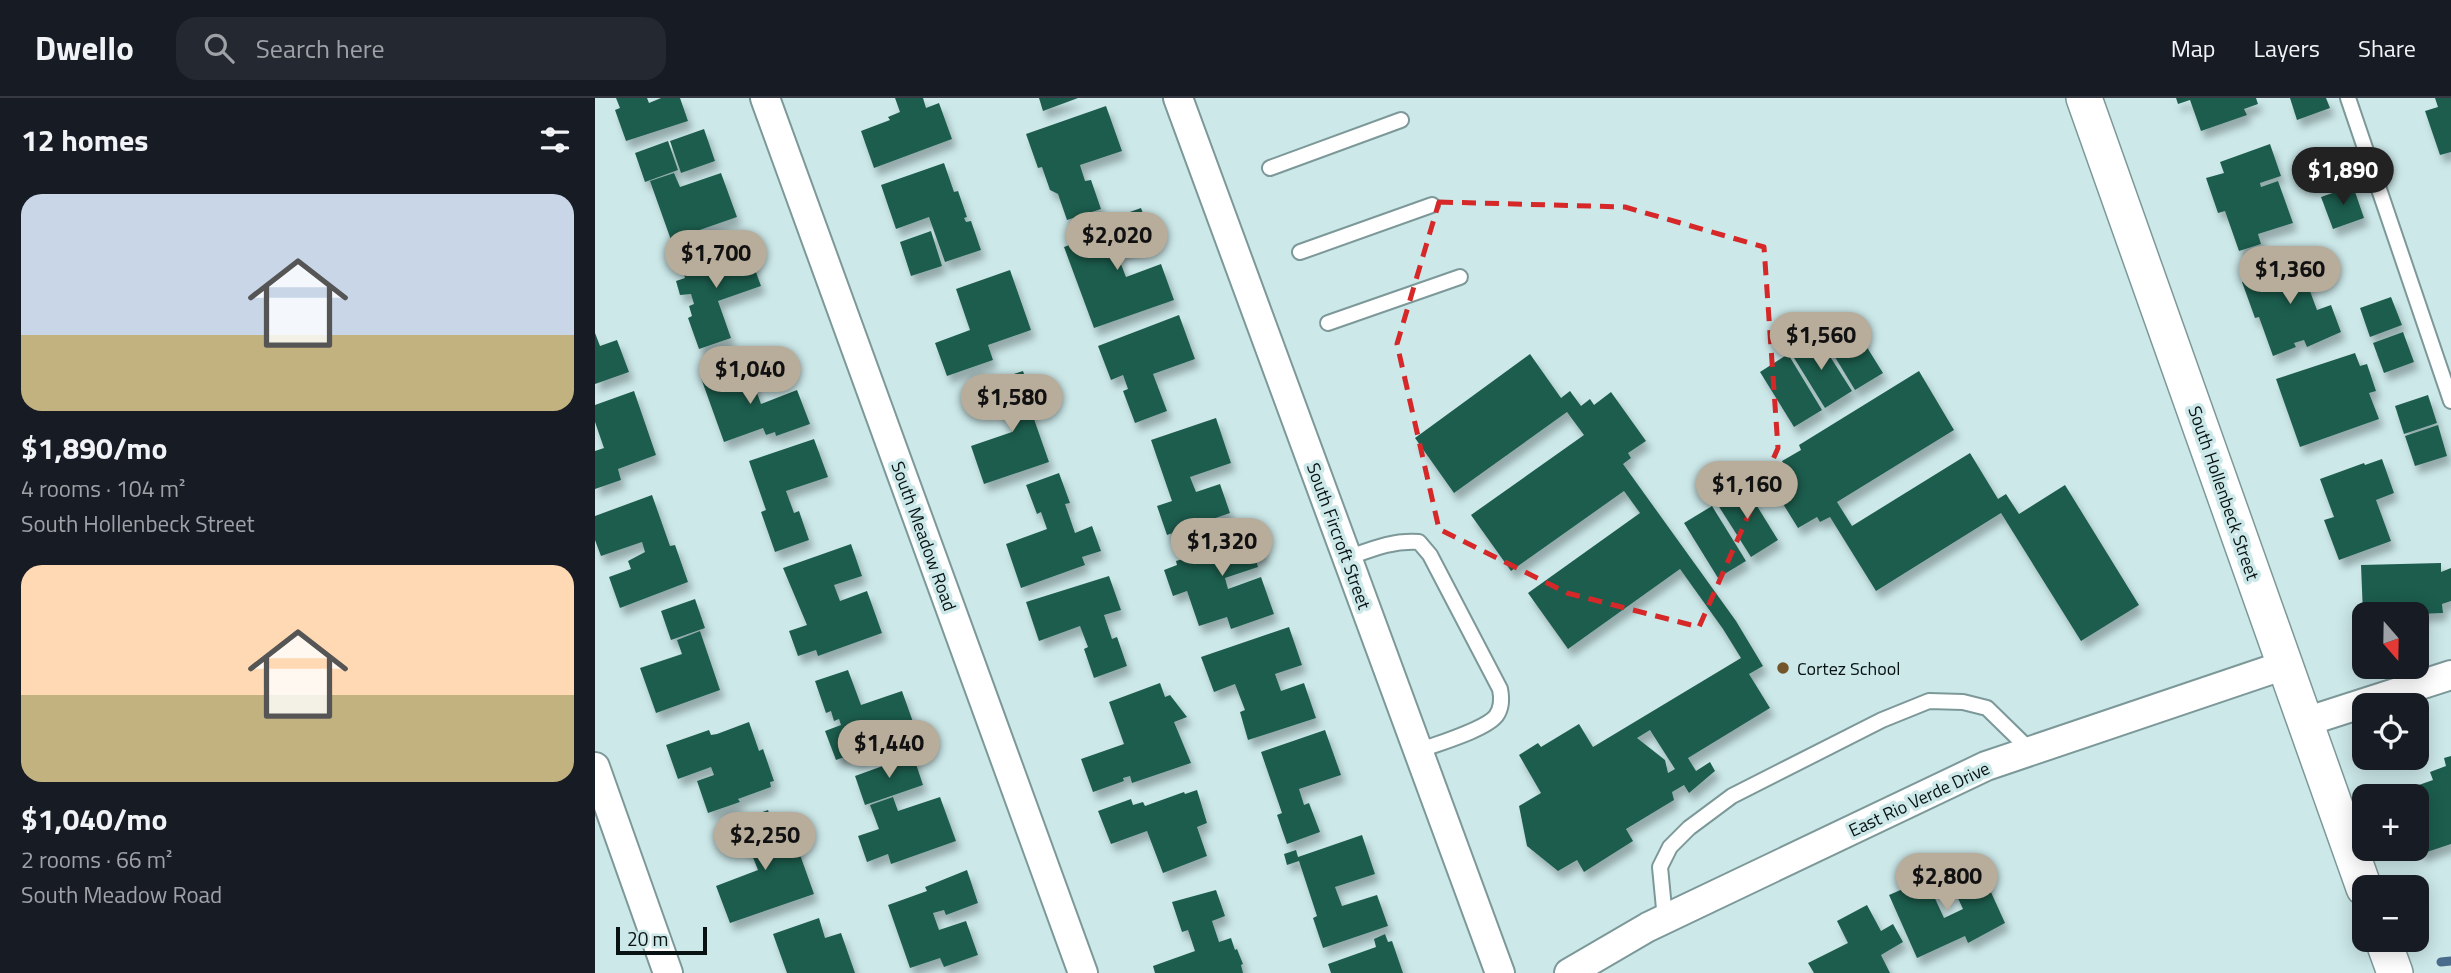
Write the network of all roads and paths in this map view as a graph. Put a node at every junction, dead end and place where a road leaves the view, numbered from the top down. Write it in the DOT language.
graph roads {
  1 [pos="765,98"];
  2 [pos="1178,98"];
  3 [pos="2084,98"];
  4 [pos="2348,98"];
  5 [pos="1401,120"];
  6 [pos="1270,168"];
  7 [pos="1432,205"];
  8 [pos="1300,252"];
  9 [pos="1460,277"];
  10 [pos="1328,323"];
  11 [pos="2451,401"];
  12 [pos="1347,558"];
  13 [pos="2285,665"];
  14 [pos="2451,675"];
  15 [pos="2305,722"];
  16 [pos="1418,751"];
  17 [pos="2031,751"];
  18 [pos="595,767"];
  19 [pos="2359,875"];
  20 [pos="1665,919"];
  21 [pos="2387,952"];
  22 [pos="668,973"];
  23 [pos="1083,973"];
  24 [pos="1500,973"];
  25 [pos="1569,973"];
  26 [pos="2395,973"];
  1 -- 23 [label="street, South Meadow Road"];
  2 -- 12 [label="street, South Fircroft Street"];
  3 -- 13 [label="street, South Hollenbeck Street"];
  4 -- 11 [label="lane"];
  5 -- 6 [label="lane"];
  7 -- 8 [label="lane"];
  9 -- 10 [label="lane"];
  12 -- 16 [label="street, South Fircroft Street"];
  12 -- 16 [label="lane"];
  13 -- 15 [label="street, South Hollenbeck Street"];
  13 -- 17 [label="street, East Rio Verde Drive"];
  14 -- 15 [label="street"];
  15 -- 19 [label="street, South Hollenbeck Street"];
  16 -- 24 [label="street, South Fircroft Street"];
  17 -- 20 [label="street, East Rio Verde Drive"];
  17 -- 20 [label="lane"];
  18 -- 22 [label="street"];
  20 -- 25 [label="street, East Rio Verde Drive"];
  21 -- 26 [label="street"];
}
